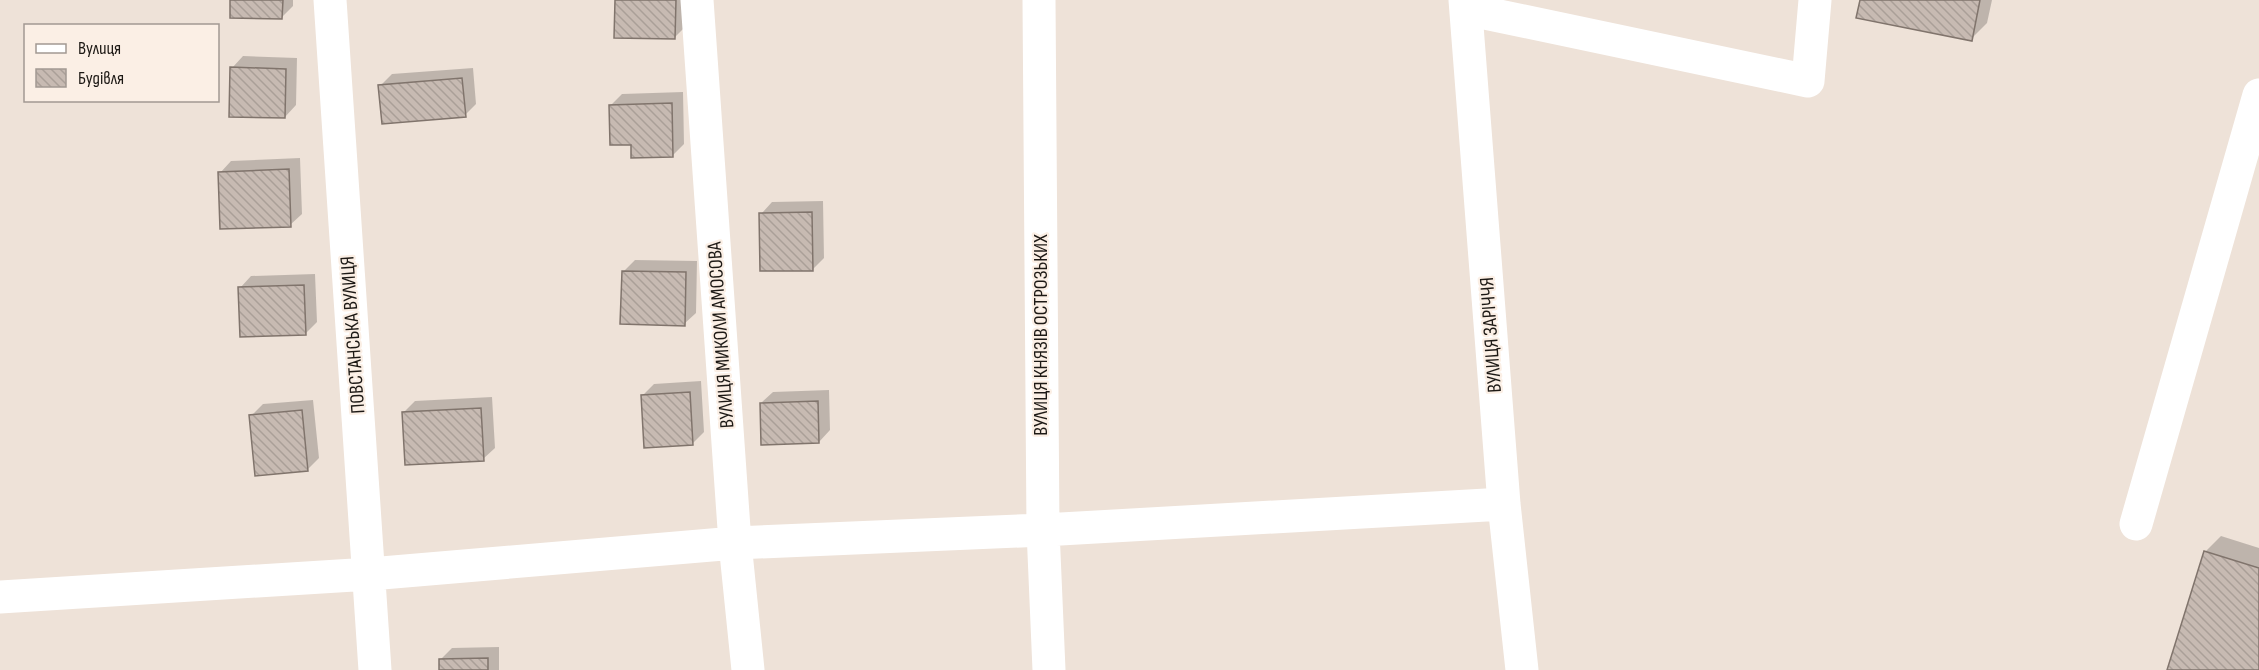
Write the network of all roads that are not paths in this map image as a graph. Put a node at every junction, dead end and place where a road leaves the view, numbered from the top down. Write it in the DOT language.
graph roads {
  1 [pos="330,0"];
  2 [pos="697,0"];
  3 [pos="1039,0"];
  4 [pos="1815,0"];
  5 [pos="1466,4"];
  6 [pos="2259,95"];
  7 [pos="1504,504"];
  8 [pos="2136,524"];
  9 [pos="1043,530"];
  10 [pos="735,543"];
  11 [pos="370,574"];
  12 [pos="0,597"];
  13 [pos="375,670"];
  14 [pos="748,670"];
  15 [pos="1049,670"];
  16 [pos="1522,670"];
  1 -- 11 [label="street, ПОВСТАНСЬКА ВУЛИЦЯ"];
  2 -- 10 [label="street, ВУЛИЦЯ МИКОЛИ АМОСОВА"];
  3 -- 9 [label="street, ВУЛИЦЯ КНЯЗІВ ОСТРОЗЬКИХ"];
  4 -- 5 [label="street"];
  5 -- 7 [label="street, ВУЛИЦЯ ЗАРІЧЧЯ"];
  6 -- 8 [label="street"];
  7 -- 9 [label="street"];
  7 -- 16 [label="street, ВУЛИЦЯ ЗАРІЧЧЯ"];
  9 -- 10 [label="street"];
  9 -- 15 [label="street, ВУЛИЦЯ КНЯЗІВ ОСТРОЗЬКИХ"];
  10 -- 11 [label="street"];
  10 -- 14 [label="street, ВУЛИЦЯ МИКОЛИ АМОСОВА"];
  11 -- 12 [label="street"];
  11 -- 13 [label="street, ПОВСТАНСЬКА ВУЛИЦЯ"];
}
